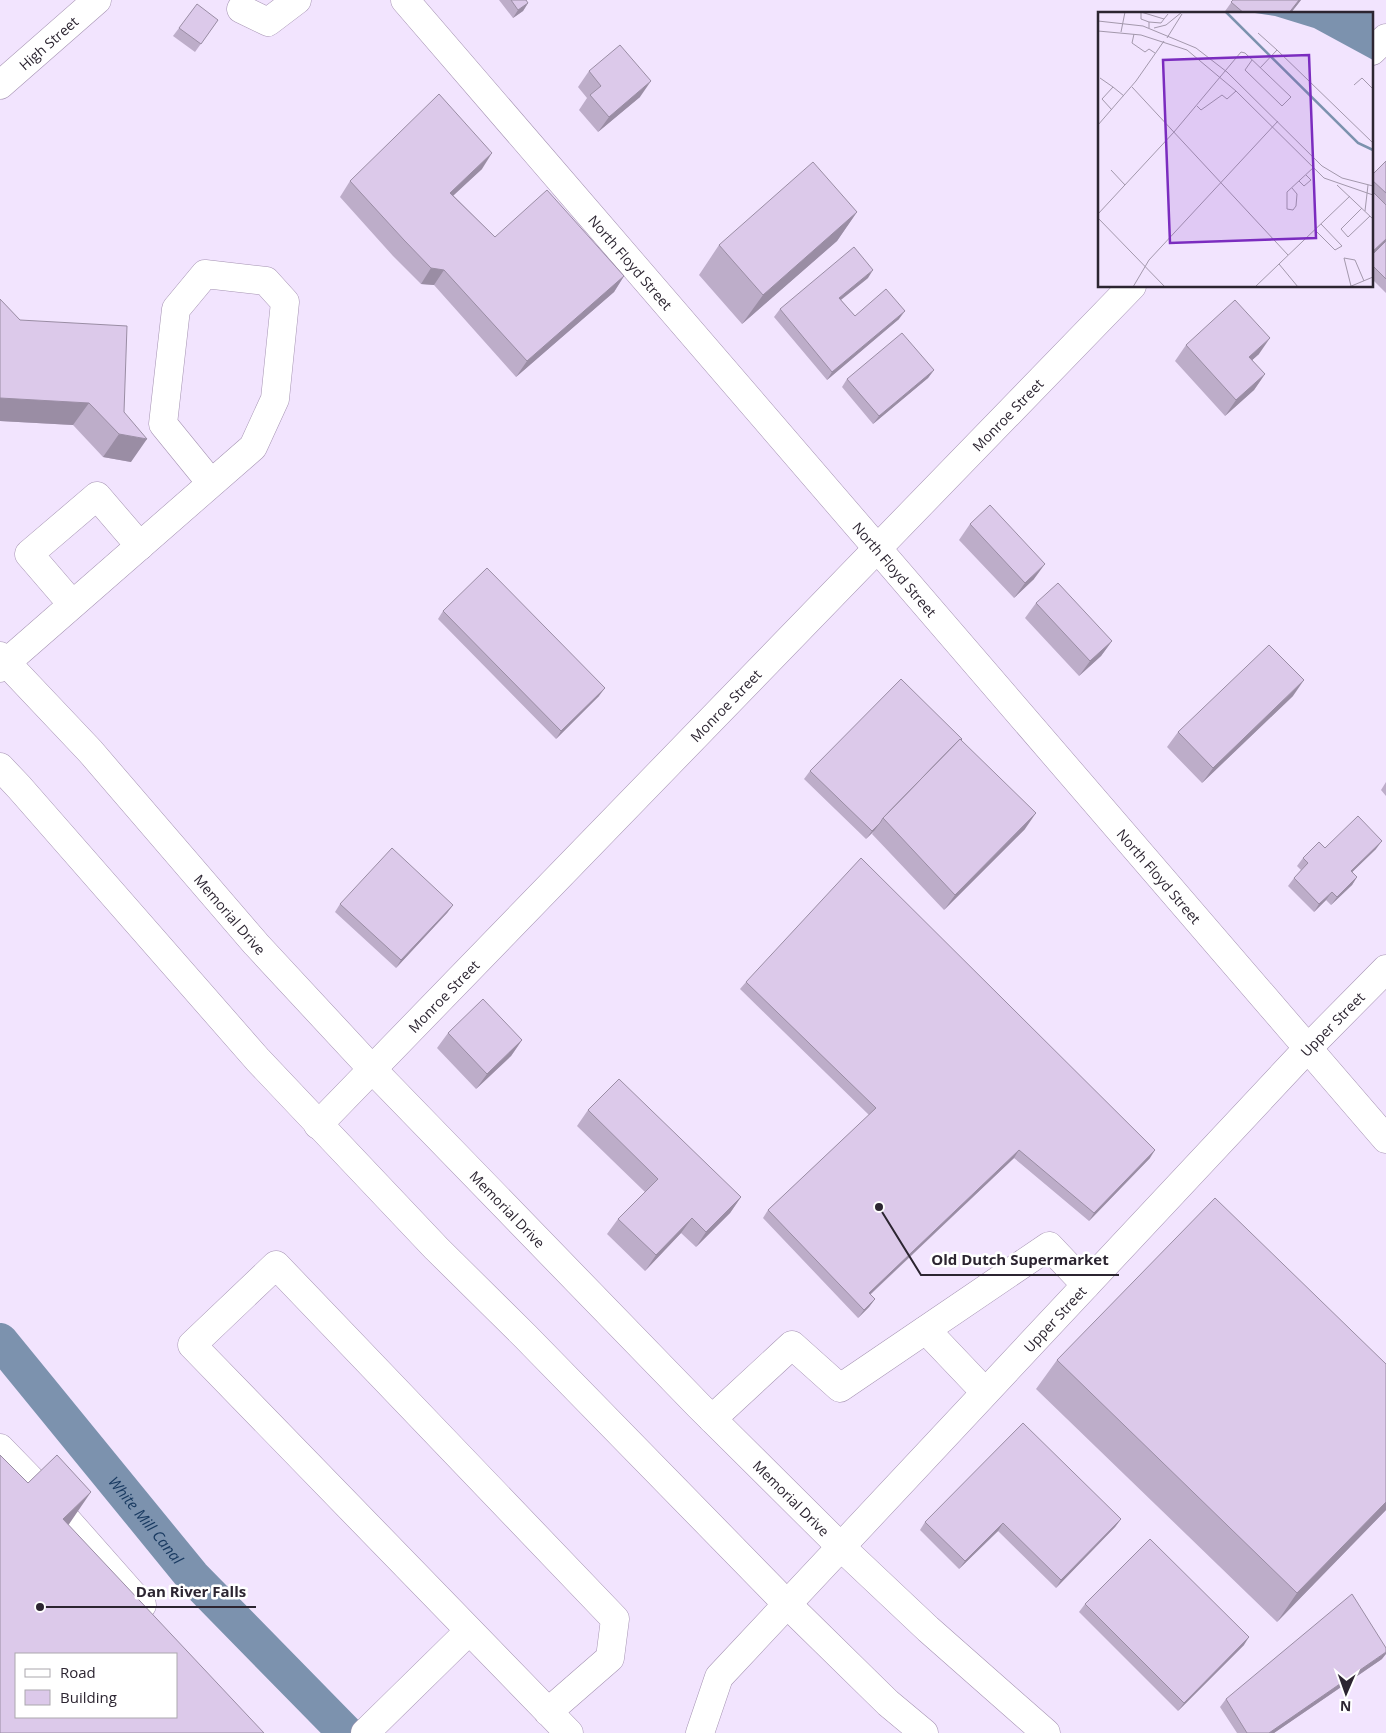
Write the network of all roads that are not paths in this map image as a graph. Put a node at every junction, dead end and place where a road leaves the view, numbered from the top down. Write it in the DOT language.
graph roads {
  1 [pos="97,0"];
  2 [pos="297,0"];
  3 [pos="405,0"];
  4 [pos="242,9"];
  5 [pos="1386,38"];
  6 [pos="1374,49"];
  7 [pos="2,79"];
  8 [pos="1130,288"];
  9 [pos="211,484"];
  10 [pos="140,546"];
  11 [pos="879,549"];
  12 [pos="72,604"];
  13 [pos="2,662"];
  14 [pos="0,767"];
  15 [pos="1386,969"];
  16 [pos="1308,1048"];
  17 [pos="372,1069"];
  18 [pos="318,1125"];
  19 [pos="1386,1139"];
  20 [pos="1086,1285"];
  21 [pos="926,1330"];
  22 [pos="985,1392"];
  23 [pos="712,1419"];
  24 [pos="0,1448"];
  25 [pos="840,1546"];
  26 [pos="787,1604"];
  27 [pos="159,1623"];
  28 [pos="469,1631"];
  29 [pos="548,1712"];
  30 [pos="365,1733"];
  31 [pos="569,1733"];
  32 [pos="700,1733"];
  33 [pos="924,1733"];
  34 [pos="1046,1733"];
  1 -- 7 [label="street, High Street"];
  2 -- 4 [label="street"];
  3 -- 11 [label="street, North Floyd Street"];
  5 -- 6 [label="street"];
  8 -- 11 [label="street, Monroe Street"];
  9 -- 9 [label="street"];
  9 -- 10 [label="street"];
  10 -- 12 [label="street"];
  10 -- 12 [label="street"];
  11 -- 16 [label="street, North Floyd Street"];
  11 -- 17 [label="street, Monroe Street"];
  12 -- 13 [label="street"];
  13 -- 17 [label="street, Memorial Drive"];
  14 -- 18 [label="street"];
  15 -- 16 [label="street, Upper Street"];
  16 -- 19 [label="street, North Floyd Street"];
  16 -- 20 [label="street, Upper Street"];
  17 -- 18 [label="street, Monroe Street"];
  17 -- 23 [label="street, Memorial Drive"];
  18 -- 26 [label="street"];
  20 -- 21 [label="street"];
  20 -- 22 [label="street, Upper Street"];
  21 -- 22 [label="street"];
  21 -- 23 [label="street"];
  22 -- 25 [label="street, Upper Street"];
  23 -- 25 [label="street, Memorial Drive"];
  24 -- 27 [label="street"];
  25 -- 26 [label="street, Upper Street"];
  25 -- 34 [label="street, Memorial Drive"];
  26 -- 32 [label="street, Upper Street"];
  26 -- 33 [label="street"];
  28 -- 29 [label="street"];
  28 -- 29 [label="street"];
  28 -- 30 [label="street"];
  29 -- 31 [label="street"];
}
